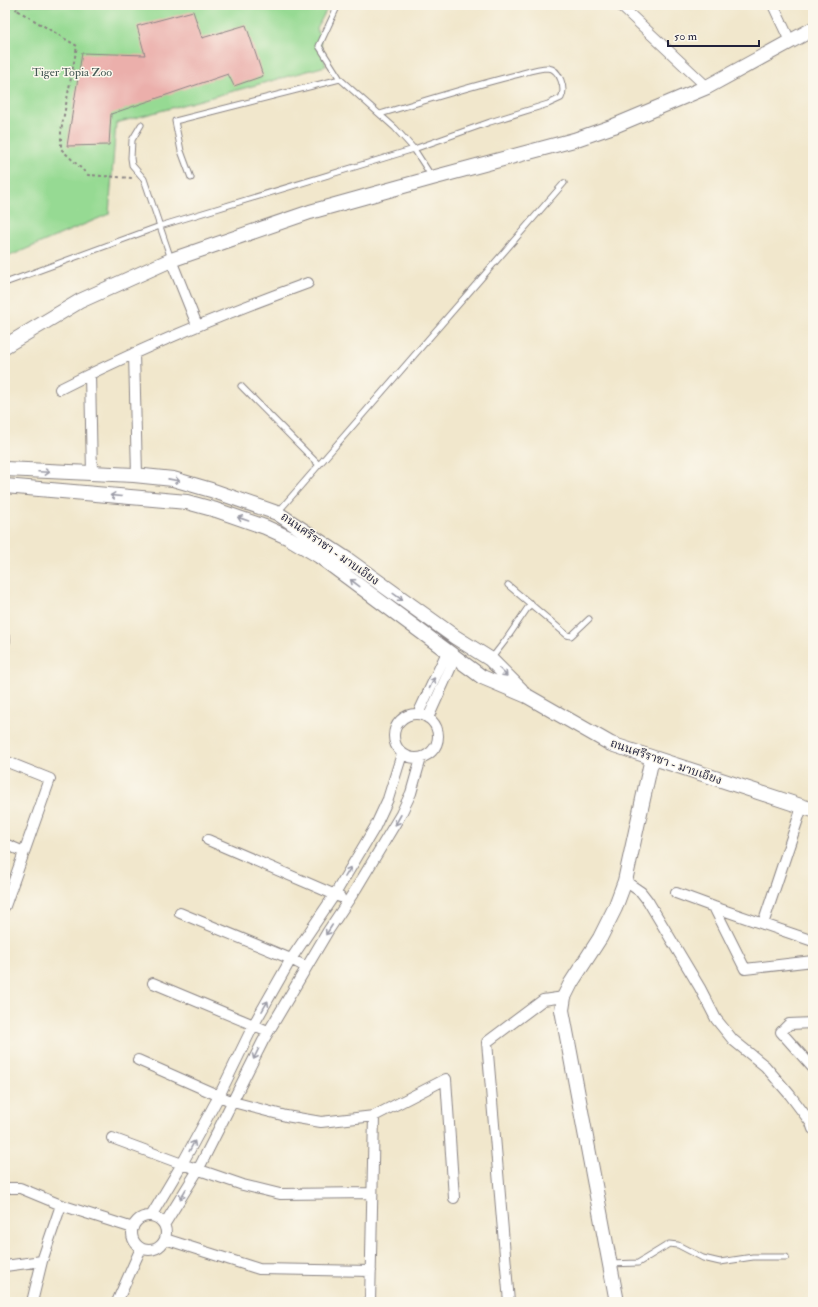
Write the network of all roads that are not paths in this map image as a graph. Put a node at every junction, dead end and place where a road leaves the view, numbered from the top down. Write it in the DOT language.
graph roads {
  1 [pos="338,5"];
  2 [pos="620,5"];
  3 [pos="773,5"];
  4 [pos="813,29"];
  5 [pos="790,41"];
  6 [pos="340,79"];
  7 [pos="707,87"];
  8 [pos="380,114"];
  9 [pos="141,125"];
  10 [pos="414,149"];
  11 [pos="191,178"];
  12 [pos="432,178"];
  13 [pos="564,183"];
  14 [pos="160,226"];
  15 [pos="171,260"];
  16 [pos="5,283"];
  17 [pos="308,283"];
  18 [pos="196,325"];
  19 [pos="5,346"];
  20 [pos="134,354"];
  21 [pos="90,374"];
  22 [pos="241,386"];
  23 [pos="60,390"];
  24 [pos="319,465"];
  25 [pos="5,469"];
  26 [pos="92,474"];
  27 [pos="137,476"];
  28 [pos="5,486"];
  29 [pos="277,513"];
  30 [pos="508,585"];
  31 [pos="530,603"];
  32 [pos="589,619"];
  33 [pos="460,640"];
  34 [pos="451,655"];
  35 [pos="490,659"];
  36 [pos="527,696"];
  37 [pos="418,714"];
  38 [pos="428,718"];
  39 [pos="402,754"];
  40 [pos="421,758"];
  41 [pos="652,758"];
  42 [pos="5,761"];
  43 [pos="388,799"];
  44 [pos="405,805"];
  45 [pos="808,809"];
  46 [pos="208,840"];
  47 [pos="5,844"];
  48 [pos="24,852"];
  49 [pos="625,881"];
  50 [pos="676,893"];
  51 [pos="335,894"];
  52 [pos="348,900"];
  53 [pos="5,906"];
  54 [pos="714,908"];
  55 [pos="180,913"];
  56 [pos="763,924"];
  57 [pos="813,941"];
  58 [pos="291,959"];
  59 [pos="813,961"];
  60 [pos="306,967"];
  61 [pos="153,983"];
  62 [pos="564,997"];
  63 [pos="813,1023"];
  64 [pos="254,1024"];
  65 [pos="268,1032"];
  66 [pos="138,1060"];
  67 [pos="813,1068"];
  68 [pos="219,1096"];
  69 [pos="233,1102"];
  70 [pos="374,1116"];
  71 [pos="813,1129"];
  72 [pos="112,1138"];
  73 [pos="182,1164"];
  74 [pos="198,1170"];
  75 [pos="5,1188"];
  76 [pos="372,1193"];
  77 [pos="454,1198"];
  78 [pos="61,1206"];
  79 [pos="151,1216"];
  80 [pos="164,1225"];
  81 [pos="133,1228"];
  82 [pos="165,1239"];
  83 [pos="141,1248"];
  84 [pos="786,1257"];
  85 [pos="42,1261"];
  86 [pos="610,1264"];
  87 [pos="5,1266"];
  88 [pos="371,1271"];
  89 [pos="32,1302"];
  90 [pos="117,1302"];
  91 [pos="370,1302"];
  92 [pos="509,1302"];
  93 [pos="617,1302"];
  1 -- 6 [label="lane"];
  2 -- 7 [label="street"];
  3 -- 5 [label="street"];
  4 -- 5 [label="main road"];
  5 -- 7 [label="main road"];
  6 -- 8 [label="lane"];
  6 -- 11 [label="lane"];
  7 -- 12 [label="main road"];
  8 -- 10 [label="lane"];
  8 -- 10 [label="lane"];
  9 -- 14 [label="lane"];
  10 -- 12 [label="lane"];
  10 -- 14 [label="lane"];
  12 -- 15 [label="main road"];
  13 -- 24 [label="lane"];
  14 -- 15 [label="lane"];
  14 -- 16 [label="lane"];
  15 -- 18 [label="street"];
  15 -- 19 [label="main road"];
  17 -- 18 [label="street"];
  18 -- 20 [label="street"];
  20 -- 21 [label="street"];
  20 -- 27 [label="street"];
  21 -- 23 [label="street"];
  21 -- 26 [label="street"];
  22 -- 24 [label="lane"];
  24 -- 29 [label="lane"];
  25 -- 26 [label="main road, ถนนศรีราชา - มาบเอียง, one-way"];
  26 -- 27 [label="main road, ถนนศรีราชา - มาบเอียง"];
  27 -- 29 [label="main road, ถนนศรีราชา - มาบเอียง, one-way"];
  34 -- 28 [label="main road, ถนนศรีราชา - มาบเอียง, one-way"];
  29 -- 33 [label="main road, ถนนศรีราชา - มาบเอียง, one-way"];
  30 -- 31 [label="lane"];
  31 -- 32 [label="lane"];
  31 -- 35 [label="lane"];
  33 -- 34 [label="main road"];
  33 -- 35 [label="main road, ถนนศรีราชา - มาบเอียง"];
  34 -- 36 [label="main road, ถนนศรีราชา - มาบเอียง"];
  37 -- 34 [label="street, one-way"];
  34 -- 38 [label="street"];
  35 -- 36 [label="main road, ถนนศรีราชา - มาบเอียง, one-way"];
  36 -- 41 [label="main road, ถนนศรีราชา - มาบเอียง"];
  37 -- 38 [label="street"];
  37 -- 39 [label="street"];
  38 -- 40 [label="street"];
  39 -- 40 [label="street"];
  39 -- 43 [label="street"];
  40 -- 44 [label="street"];
  41 -- 45 [label="main road, ถนนศรีราชา - มาบเอียง"];
  41 -- 49 [label="main road"];
  42 -- 48 [label="street"];
  43 -- 44 [label="street"];
  51 -- 43 [label="street, one-way"];
  44 -- 52 [label="street, one-way"];
  45 -- 56 [label="street"];
  46 -- 51 [label="street"];
  47 -- 48 [label="street"];
  48 -- 53 [label="street"];
  49 -- 62 [label="main road"];
  49 -- 71 [label="street"];
  50 -- 54 [label="street"];
  51 -- 52 [label="street"];
  51 -- 58 [label="street"];
  52 -- 60 [label="street, one-way"];
  54 -- 56 [label="street"];
  54 -- 59 [label="street"];
  55 -- 58 [label="street"];
  56 -- 57 [label="street"];
  58 -- 60 [label="street"];
  64 -- 58 [label="street, one-way"];
  60 -- 65 [label="street"];
  61 -- 64 [label="street"];
  62 -- 86 [label="main road"];
  62 -- 92 [label="street"];
  63 -- 67 [label="street"];
  64 -- 65 [label="street"];
  64 -- 68 [label="street"];
  65 -- 69 [label="street, one-way"];
  66 -- 68 [label="street"];
  68 -- 69 [label="street"];
  73 -- 68 [label="street, one-way"];
  69 -- 70 [label="street"];
  69 -- 74 [label="street"];
  70 -- 76 [label="street"];
  70 -- 77 [label="street"];
  72 -- 73 [label="street"];
  73 -- 74 [label="street"];
  73 -- 79 [label="street"];
  74 -- 76 [label="street"];
  74 -- 80 [label="street, one-way"];
  75 -- 78 [label="street"];
  76 -- 88 [label="street"];
  78 -- 81 [label="street"];
  78 -- 85 [label="street"];
  79 -- 80 [label="street"];
  79 -- 81 [label="street"];
  80 -- 82 [label="street"];
  81 -- 83 [label="street"];
  82 -- 83 [label="street"];
  82 -- 88 [label="street"];
  83 -- 90 [label="street"];
  84 -- 86 [label="lane"];
  85 -- 87 [label="street"];
  85 -- 89 [label="street"];
  86 -- 93 [label="main road"];
  88 -- 91 [label="street"];
}
